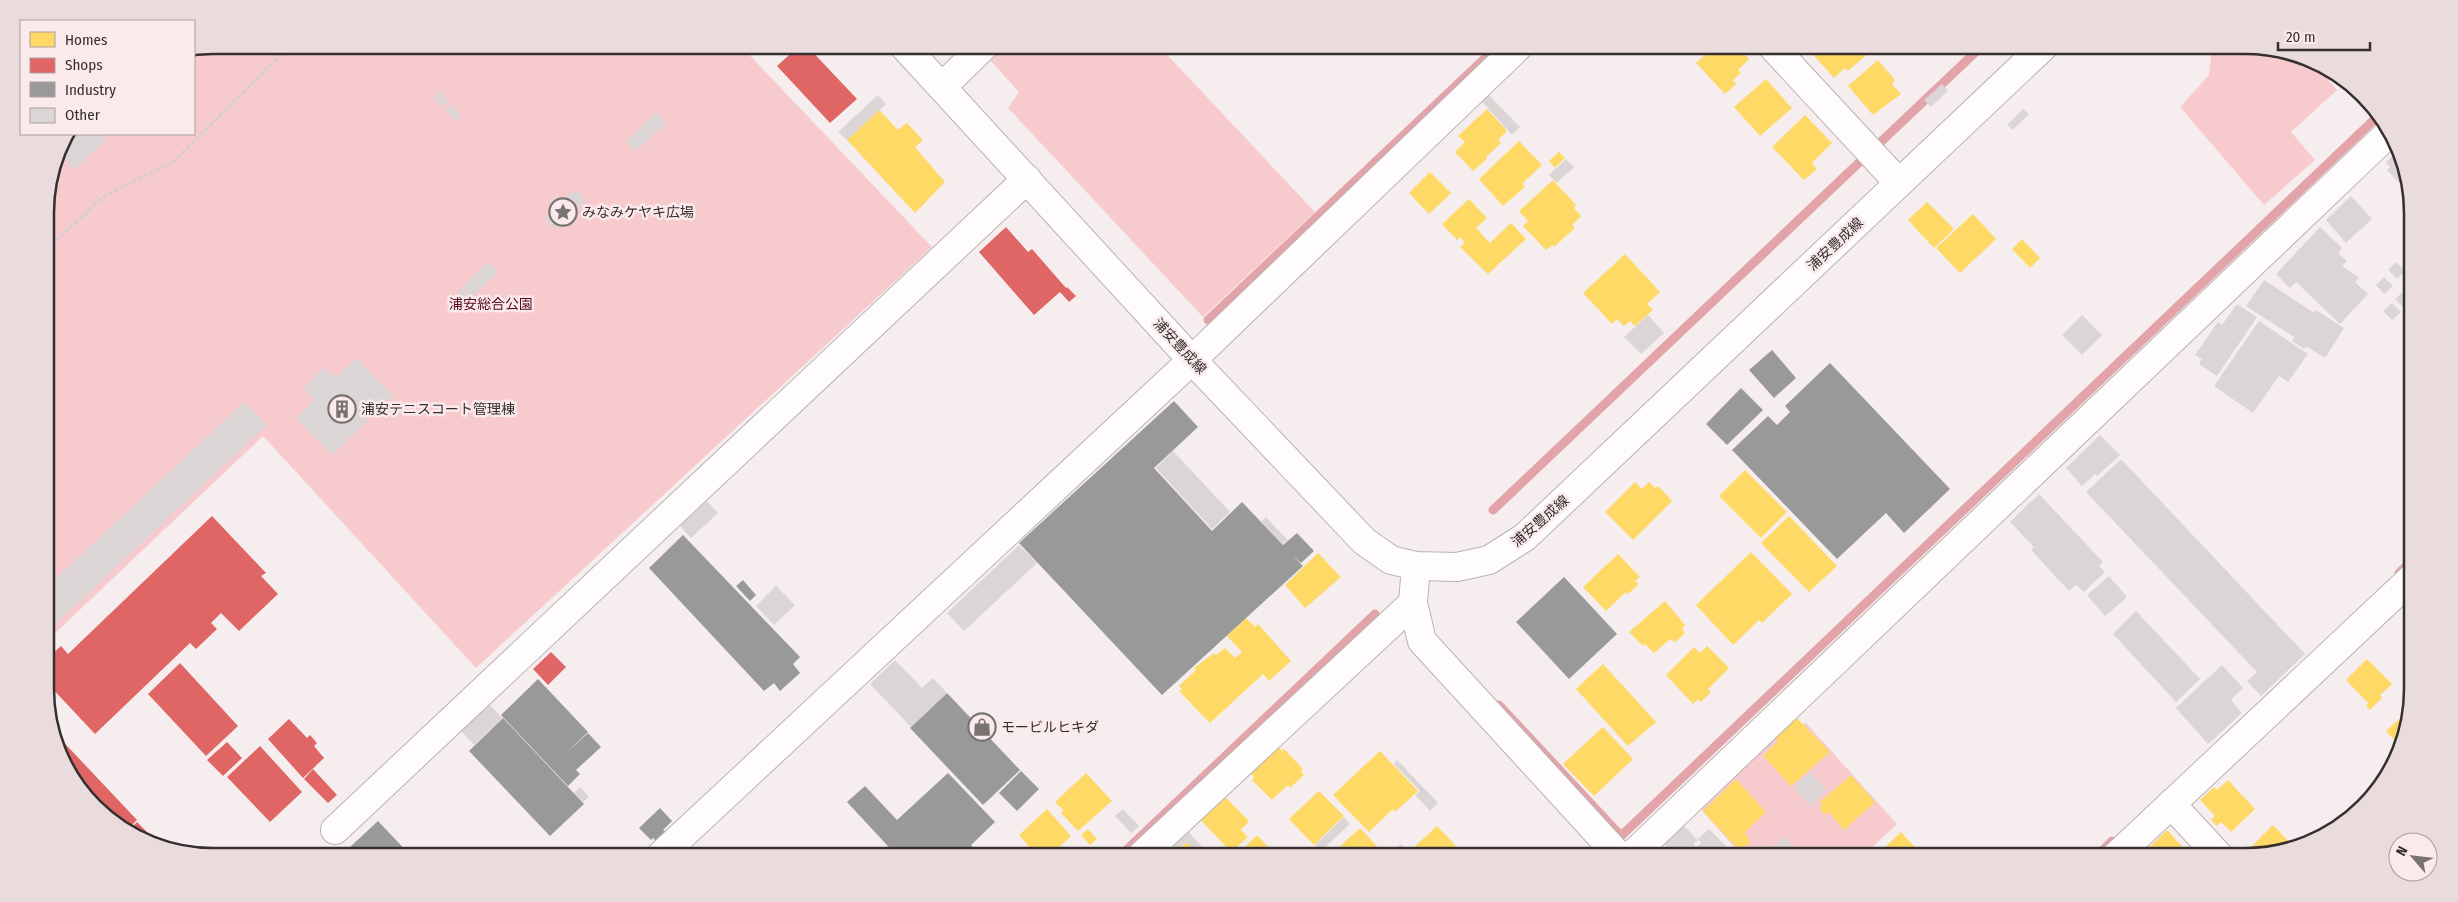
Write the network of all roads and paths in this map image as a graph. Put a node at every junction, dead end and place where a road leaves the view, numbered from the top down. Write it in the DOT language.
graph roads {
  1 [pos="282,54"];
  2 [pos="912,54"];
  3 [pos="976,54"];
  4 [pos="1511,54"];
  5 [pos="1779,54"];
  6 [pos="2035,54"];
  7 [pos="942,86"];
  8 [pos="2385,137"];
  9 [pos="1027,179"];
  10 [pos="1899,183"];
  11 [pos="54,243"];
  12 [pos="1192,360"];
  13 [pos="1416,566"];
  14 [pos="2404,585"];
  15 [pos="1413,603"];
  16 [pos="2171,804"];
  17 [pos="335,830"];
  18 [pos="669,848"];
  19 [pos="1150,848"];
  20 [pos="1612,848"];
  21 [pos="1639,848"];
  22 [pos="2125,848"];
  23 [pos="2212,848"];
  1 -- 11 [label="path"];
  2 -- 7 [label="street, 浦安豊成線"];
  3 -- 7 [label="street"];
  4 -- 12 [label="street"];
  5 -- 10 [label="street"];
  6 -- 10 [label="street, 浦安豊成線"];
  7 -- 9 [label="street, 浦安豊成線"];
  8 -- 21 [label="street"];
  9 -- 12 [label="street, 浦安豊成線"];
  9 -- 17 [label="street"];
  10 -- 13 [label="street, 浦安豊成線"];
  12 -- 13 [label="street, 浦安豊成線"];
  12 -- 18 [label="street"];
  13 -- 15 [label="street"];
  14 -- 16 [label="street"];
  15 -- 19 [label="street"];
  15 -- 20 [label="street"];
  16 -- 22 [label="street"];
  16 -- 23 [label="street"];
}
